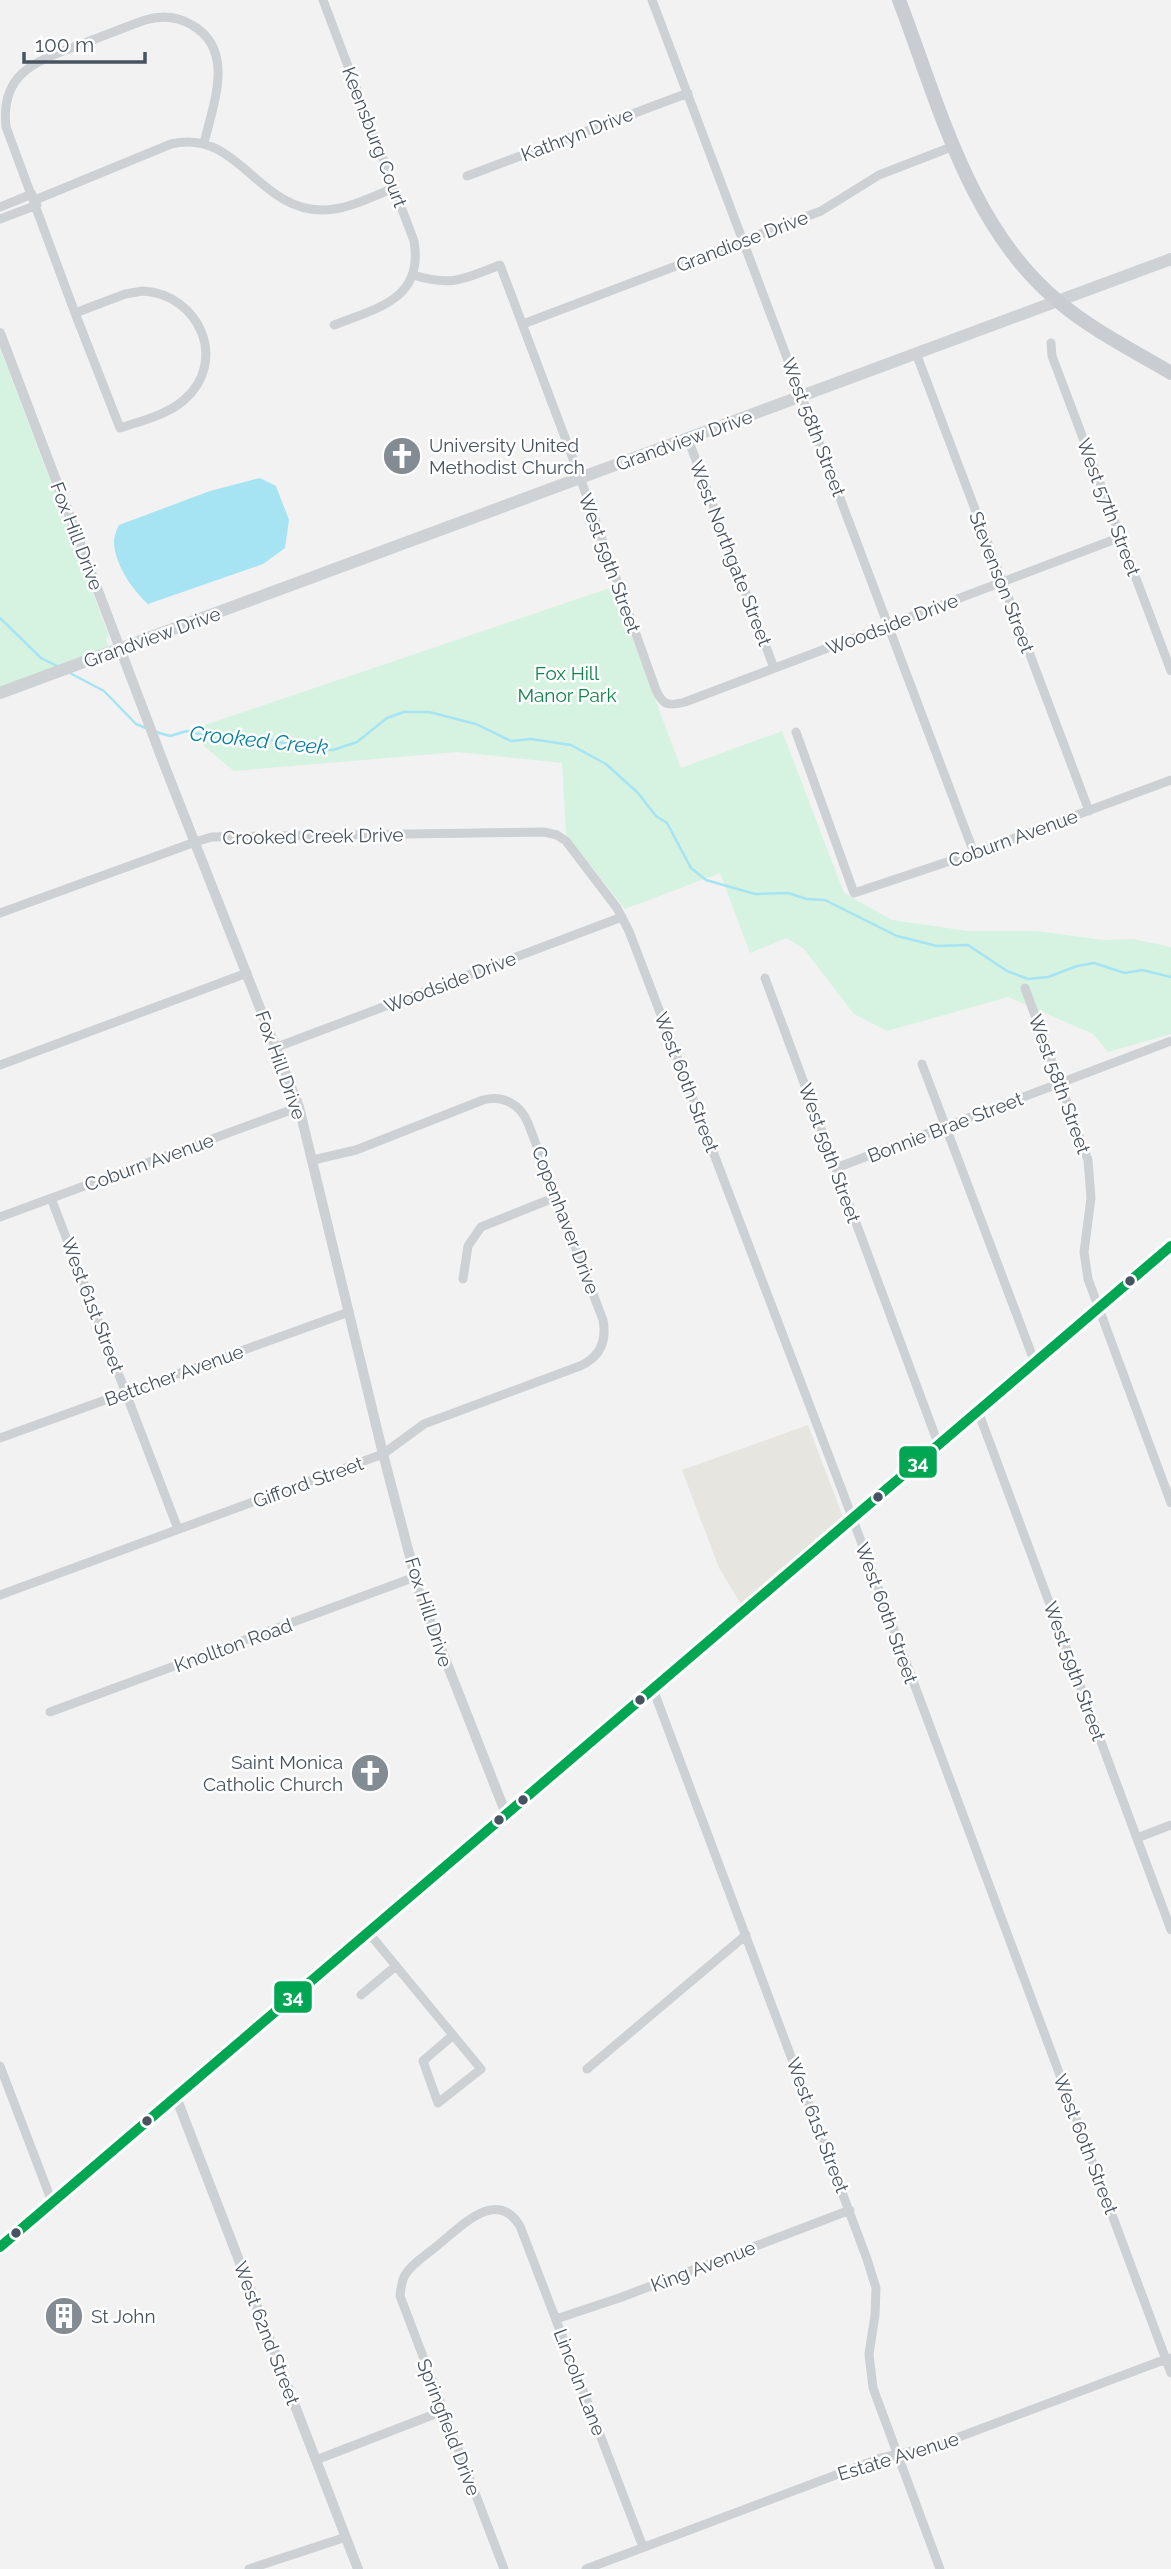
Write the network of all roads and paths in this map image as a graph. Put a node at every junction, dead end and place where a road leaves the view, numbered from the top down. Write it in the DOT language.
graph roads {
  1 [pos="323,0"];
  2 [pos="652,0"];
  3 [pos="899,0"];
  4 [pos="688,93"];
  5 [pos="204,143"];
  6 [pos="954,146"];
  7 [pos="467,176"];
  8 [pos="394,188"];
  9 [pos="35,200"];
  10 [pos="0,207"];
  11 [pos="0,219"];
  12 [pos="743,241"];
  13 [pos="1171,259"];
  14 [pos="412,275"];
  15 [pos="1058,301"];
  16 [pos="75,313"];
  17 [pos="523,324"];
  18 [pos="334,325"];
  19 [pos="0,333"];
  20 [pos="1051,343"];
  21 [pos="916,353"];
  22 [pos="1171,373"];
  23 [pos="802,397"];
  24 [pos="688,439"];
  25 [pos="580,478"];
  26 [pos="1121,537"];
  27 [pos="1002,583"];
  28 [pos="888,626"];
  29 [pos="120,649"];
  30 [pos="774,668"];
  31 [pos="1171,671"];
  32 [pos="0,693"];
  33 [pos="663,703"];
  34 [pos="796,732"];
  35 [pos="1171,780"];
  36 [pos="1089,811"];
  37 [pos="554,834"];
  38 [pos="195,842"];
  39 [pos="974,853"];
  40 [pos="0,913"];
  41 [pos="622,917"];
  42 [pos="247,973"];
  43 [pos="765,978"];
  44 [pos="1025,988"];
  45 [pos="1171,1041"];
  46 [pos="277,1047"];
  47 [pos="922,1064"];
  48 [pos="0,1065"];
  49 [pos="1060,1083"];
  50 [pos="299,1107"];
  51 [pos="946,1126"];
  52 [pos="313,1160"];
  53 [pos="836,1168"];
  54 [pos="556,1197"];
  55 [pos="51,1198"];
  56 [pos="0,1217"];
  57 [pos="1171,1246"];
  58 [pos="463,1279"];
  59 [pos="1098,1308"];
  60 [pos="349,1311"];
  61 [pos="602,1346"];
  62 [pos="1035,1363"];
  63 [pos="126,1392"];
  64 [pos="978,1412"];
  65 [pos="0,1438"];
  66 [pos="939,1446"];
  67 [pos="383,1454"];
  68 [pos="1171,1503"];
  69 [pos="852,1520"];
  70 [pos="178,1529"];
  71 [pos="415,1577"];
  72 [pos="0,1595"];
  73 [pos="653,1689"];
  74 [pos="50,1712"];
  75 [pos="506,1814"];
  76 [pos="1171,1825"];
  77 [pos="1137,1838"];
  78 [pos="1171,1930"];
  79 [pos="368,1932"];
  80 [pos="746,1935"];
  81 [pos="396,1966"];
  82 [pos="361,1995"];
  83 [pos="453,2035"];
  84 [pos="0,2066"];
  85 [pos="587,2069"];
  86 [pos="176,2097"];
  87 [pos="52,2202"];
  88 [pos="850,2210"];
  89 [pos="0,2247"];
  90 [pos="401,2284"];
  91 [pos="556,2319"];
  92 [pos="1168,2358"];
  93 [pos="1171,2373"];
  94 [pos="443,2411"];
  95 [pos="897,2454"];
  96 [pos="316,2460"];
  97 [pos="346,2537"];
  98 [pos="643,2547"];
  99 [pos="937,2568"];
  100 [pos="248,2569"];
  101 [pos="358,2569"];
  102 [pos="504,2569"];
  103 [pos="586,2569"];
  1 -- 8 [label="street, Keensburg Court"];
  2 -- 4 [label="street, West 58th Street"];
  3 -- 6 [label="main road"];
  4 -- 7 [label="street, Kathryn Drive"];
  4 -- 12 [label="street, West 58th Street"];
  5 -- 8 [label="street"];
  5 -- 9 [label="street"];
  5 -- 9 [label="street"];
  6 -- 12 [label="street, Grandiose Drive"];
  6 -- 15 [label="main road"];
  8 -- 14 [label="street, Keensburg Court"];
  9 -- 10 [label="street"];
  9 -- 11 [label="street"];
  9 -- 16 [label="street"];
  12 -- 17 [label="street, Grandiose Drive"];
  12 -- 23 [label="street, West 58th Street"];
  13 -- 15 [label="main road, Grandview Drive"];
  14 -- 17 [label="street, West 59th Street"];
  14 -- 18 [label="street"];
  15 -- 21 [label="main road, Grandview Drive"];
  15 -- 22 [label="main road"];
  16 -- 16 [label="street"];
  17 -- 25 [label="street, West 59th Street"];
  19 -- 29 [label="street, Fox Hill Drive"];
  20 -- 26 [label="street, West 57th Street"];
  21 -- 23 [label="main road, Grandview Drive"];
  21 -- 27 [label="street, Stevenson Street"];
  23 -- 24 [label="main road, Grandview Drive"];
  23 -- 28 [label="street, West 58th Street"];
  24 -- 25 [label="main road, Grandview Drive"];
  24 -- 30 [label="street, West Northgate Street"];
  25 -- 29 [label="main road, Grandview Drive"];
  25 -- 33 [label="street, West 59th Street"];
  26 -- 27 [label="street, Woodside Drive"];
  26 -- 31 [label="street, West 57th Street"];
  27 -- 28 [label="street, Woodside Drive"];
  27 -- 36 [label="street, Stevenson Street"];
  28 -- 30 [label="street, Woodside Drive"];
  28 -- 39 [label="street, West 58th Street"];
  29 -- 32 [label="main road, Grandview Drive"];
  29 -- 38 [label="street, Fox Hill Drive"];
  30 -- 33 [label="street, Woodside Drive"];
  34 -- 39 [label="street, Coburn Avenue"];
  35 -- 36 [label="street, Coburn Avenue"];
  36 -- 39 [label="street, Coburn Avenue"];
  37 -- 38 [label="street, Crooked Creek Drive"];
  37 -- 41 [label="street, West 60th Street"];
  38 -- 40 [label="street, Crooked Creek Drive"];
  38 -- 42 [label="street, Fox Hill Drive"];
  41 -- 46 [label="street, Woodside Drive"];
  41 -- 69 [label="street, West 60th Street"];
  42 -- 46 [label="street, Fox Hill Drive"];
  42 -- 48 [label="street"];
  43 -- 53 [label="street, West 59th Street"];
  44 -- 49 [label="street, West 58th Street"];
  45 -- 49 [label="street, Bonnie Brae Street"];
  46 -- 50 [label="street, Fox Hill Drive"];
  47 -- 51 [label="street"];
  49 -- 51 [label="street, Bonnie Brae Street"];
  49 -- 59 [label="street, West 58th Street"];
  50 -- 52 [label="street, Fox Hill Drive"];
  50 -- 55 [label="street, Coburn Avenue"];
  51 -- 53 [label="street, Bonnie Brae Street"];
  51 -- 62 [label="street"];
  52 -- 54 [label="street, Copenhaver Drive"];
  52 -- 60 [label="street, Fox Hill Drive"];
  53 -- 66 [label="street, West 59th Street"];
  54 -- 58 [label="street"];
  54 -- 61 [label="street, Copenhaver Drive"];
  55 -- 56 [label="street, Coburn Avenue"];
  55 -- 63 [label="street, West 61st Street"];
  57 -- 59 [label="main road"];
  59 -- 62 [label="main road"];
  59 -- 68 [label="street, West 58th Street"];
  60 -- 63 [label="street, Bettcher Avenue"];
  60 -- 67 [label="street, Fox Hill Drive"];
  61 -- 67 [label="street, Gifford Street"];
  62 -- 64 [label="main road"];
  63 -- 65 [label="street, Bettcher Avenue"];
  63 -- 70 [label="street, West 61st Street"];
  64 -- 66 [label="main road"];
  64 -- 77 [label="street, West 59th Street"];
  66 -- 69 [label="main road"];
  67 -- 70 [label="street, Gifford Street"];
  67 -- 71 [label="street, Fox Hill Drive"];
  69 -- 73 [label="main road"];
  69 -- 92 [label="street, West 60th Street"];
  70 -- 72 [label="street, Gifford Street"];
  71 -- 74 [label="street, Knollton Road"];
  71 -- 75 [label="street, Fox Hill Drive"];
  73 -- 75 [label="main road"];
  73 -- 80 [label="street, West 61st Street"];
  75 -- 79 [label="main road"];
  76 -- 77 [label="street"];
  77 -- 78 [label="street, West 59th Street"];
  79 -- 81 [label="street"];
  79 -- 86 [label="main road"];
  80 -- 85 [label="street"];
  80 -- 88 [label="street, West 61st Street"];
  81 -- 82 [label="street"];
  81 -- 83 [label="street"];
  83 -- 83 [label="street"];
  84 -- 87 [label="street"];
  86 -- 87 [label="main road"];
  86 -- 96 [label="street, West 62nd Street"];
  87 -- 89 [label="main road"];
  88 -- 91 [label="street, King Avenue"];
  88 -- 95 [label="street, West 61st Street"];
  90 -- 91 [label="street, Lincoln Lane"];
  90 -- 94 [label="street, Springfield Drive"];
  91 -- 98 [label="street, Lincoln Lane"];
  92 -- 93 [label="street, West 60th Street"];
  92 -- 95 [label="street, Estate Avenue"];
  94 -- 96 [label="street"];
  94 -- 102 [label="street, Springfield Drive"];
  95 -- 98 [label="street, Estate Avenue"];
  95 -- 99 [label="street, West 61st Street"];
  96 -- 97 [label="street, West 62nd Street"];
  97 -- 100 [label="street"];
  97 -- 101 [label="street, West 62nd Street"];
  98 -- 103 [label="street, Estate Avenue"];
}
